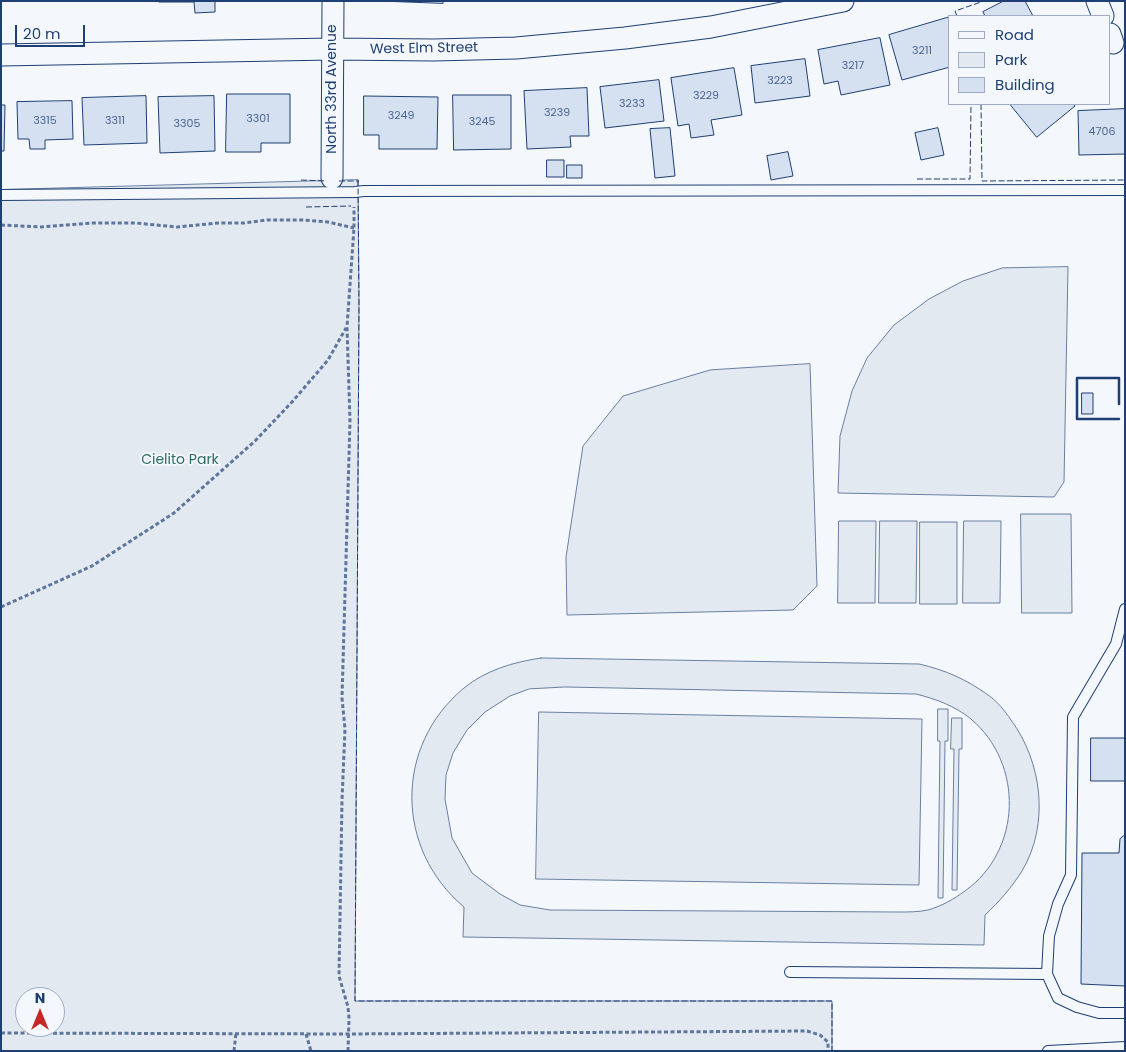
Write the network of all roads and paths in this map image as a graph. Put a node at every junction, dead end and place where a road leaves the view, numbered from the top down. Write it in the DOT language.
graph roads {
  1 [pos="333,1"];
  2 [pos="843,1"];
  3 [pos="1097,1"];
  4 [pos="1103,15"];
  5 [pos="332,49"];
  6 [pos="1,55"];
  7 [pos="332,178"];
  8 [pos="1125,190"];
  9 [pos="1,195"];
  10 [pos="1,225"];
  11 [pos="347,327"];
  12 [pos="1,608"];
  13 [pos="1125,609"];
  14 [pos="790,972"];
  15 [pos="1047,974"];
  16 [pos="1125,1013"];
  17 [pos="1,1033"];
  18 [pos="236,1033"];
  19 [pos="306,1034"];
  20 [pos="348,1034"];
  21 [pos="1125,1047"];
  22 [pos="234,1051"];
  23 [pos="311,1051"];
  24 [pos="348,1051"];
  25 [pos="828,1051"];
  26 [pos="1048,1051"];
  1 -- 5 [label="street, North 33rd Avenue"];
  2 -- 5 [label="street, West Elm Street"];
  3 -- 4 [label="street"];
  5 -- 6 [label="street, West Elm Street"];
  5 -- 7 [label="street, North 33rd Avenue"];
  8 -- 9 [label="lane"];
  10 -- 11 [label="path"];
  11 -- 12 [label="path"];
  11 -- 20 [label="path"];
  13 -- 15 [label="lane"];
  14 -- 15 [label="lane"];
  15 -- 16 [label="lane"];
  17 -- 18 [label="path"];
  18 -- 19 [label="path"];
  18 -- 22 [label="path"];
  19 -- 20 [label="path"];
  19 -- 23 [label="path"];
  20 -- 24 [label="path"];
  20 -- 25 [label="path"];
  21 -- 26 [label="lane"];
}
